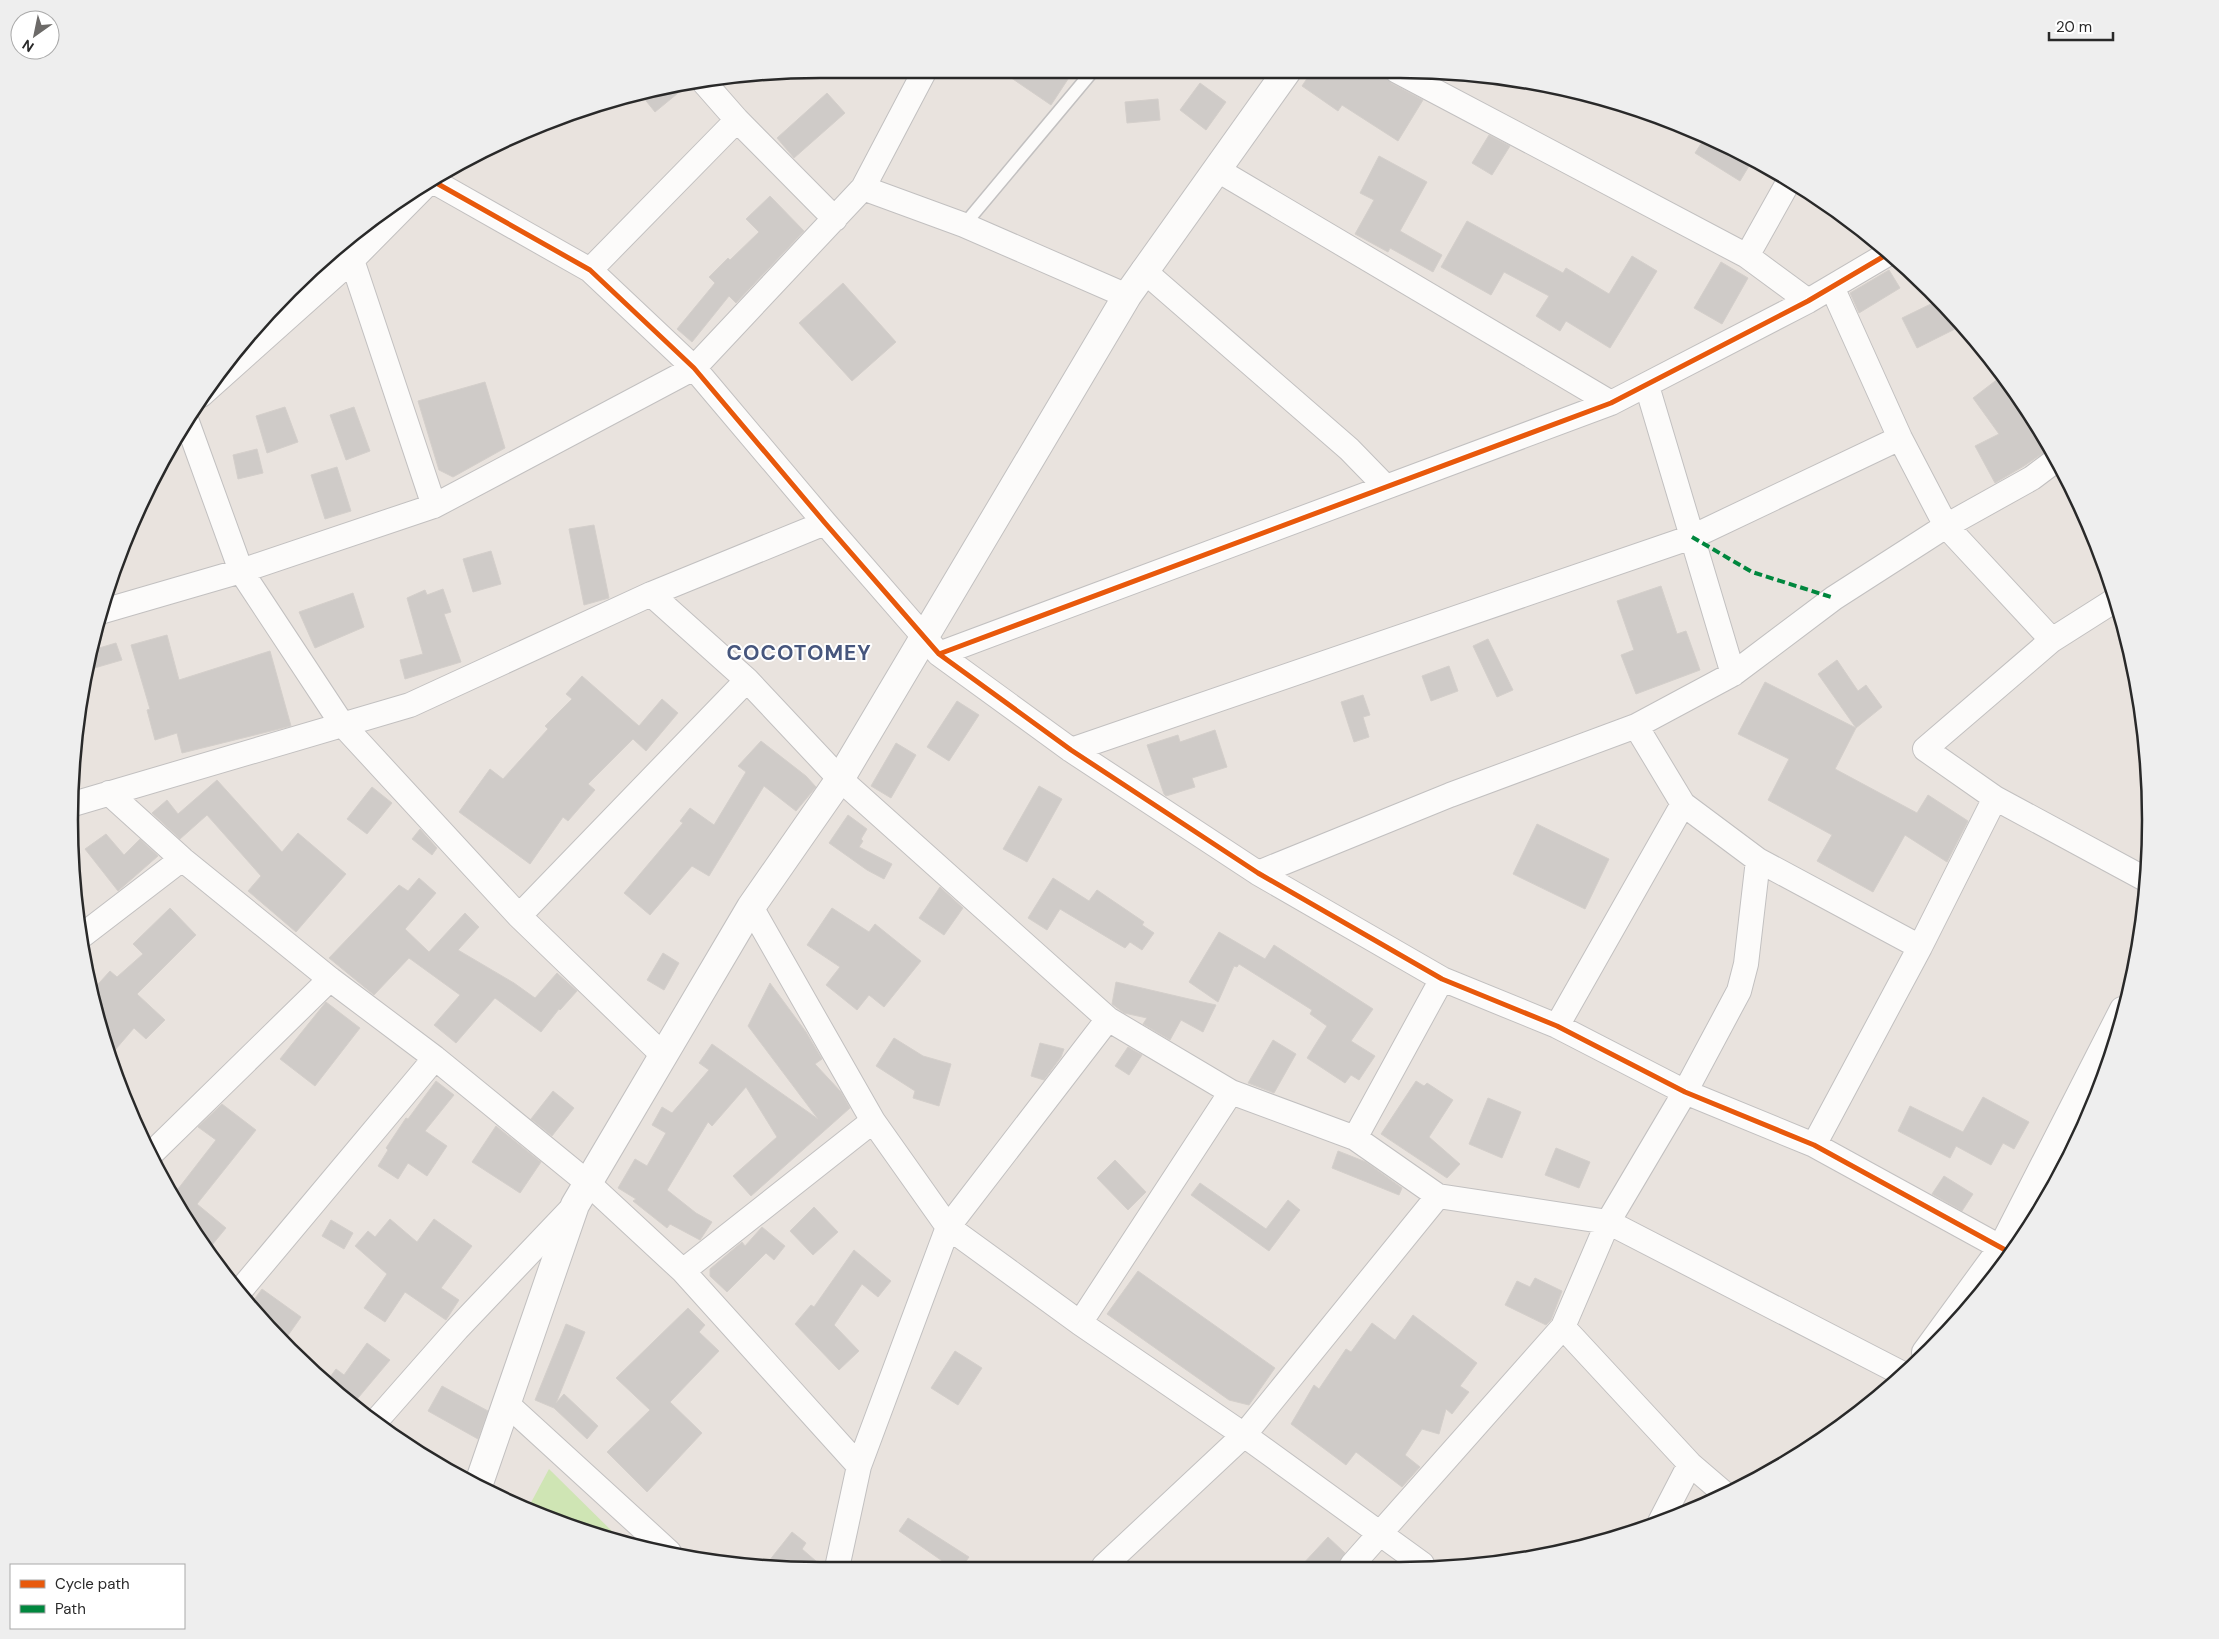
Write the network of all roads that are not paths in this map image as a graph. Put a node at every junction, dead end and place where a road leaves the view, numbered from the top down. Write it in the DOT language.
graph roads {
  1 [pos="921,78"];
  2 [pos="1087,78"];
  3 [pos="1282,78"];
  4 [pos="1411,78"];
  5 [pos="708,87"];
  6 [pos="737,120"];
  7 [pos="1216,169"];
  8 [pos="437,184"];
  9 [pos="1786,187"];
  10 [pos="863,188"];
  11 [pos="410,201"];
  12 [pos="835,218"];
  13 [pos="964,225"];
  14 [pos="1747,256"];
  15 [pos="1883,257"];
  16 [pos="352,260"];
  17 [pos="590,270"];
  18 [pos="1143,270"];
  19 [pos="1832,287"];
  20 [pos="1127,296"];
  21 [pos="1808,301"];
  22 [pos="231,368"];
  23 [pos="694,368"];
  24 [pos="1647,386"];
  25 [pos="1611,403"];
  26 [pos="189,428"];
  27 [pos="1900,438"];
  28 [pos="2050,464"];
  29 [pos="1386,487"];
  30 [pos="434,506"];
  31 [pos="825,523"];
  32 [pos="1946,526"];
  33 [pos="1692,537"];
  34 [pos="241,571"];
  35 [pos="651,594"];
  36 [pos="2109,604"];
  37 [pos="108,610"];
  38 [pos="2052,640"];
  39 [pos="932,645"];
  40 [pos="1734,674"];
  41 [pos="747,680"];
  42 [pos="342,724"];
  43 [pos="1636,726"];
  44 [pos="1071,750"];
  45 [pos="840,779"];
  46 [pos="109,793"];
  47 [pos="1995,798"];
  48 [pos="78,802"];
  49 [pos="1683,804"];
  50 [pos="182,859"];
  51 [pos="1758,860"];
  52 [pos="1258,873"];
  53 [pos="2139,876"];
  54 [pos="751,906"];
  55 [pos="519,916"];
  56 [pos="87,932"];
  57 [pos="1920,947"];
  58 [pos="330,979"];
  59 [pos="1442,979"];
  60 [pos="1108,1019"];
  61 [pos="1557,1026"];
  62 [pos="2103,1055"];
  63 [pos="664,1056"];
  64 [pos="435,1058"];
  65 [pos="1231,1092"];
  66 [pos="1685,1092"];
  67 [pos="873,1121"];
  68 [pos="1355,1138"];
  69 [pos="1814,1145"];
  70 [pos="155,1150"];
  71 [pos="582,1194"];
  72 [pos="1438,1196"];
  73 [pos="1608,1222"];
  74 [pos="948,1227"];
  75 [pos="2006,1246"];
  76 [pos="2004,1250"];
  77 [pos="1993,1264"];
  78 [pos="683,1271"];
  79 [pos="244,1286"];
  80 [pos="1976,1286"];
  81 [pos="1080,1323"];
  82 [pos="1563,1327"];
  83 [pos="1896,1370"];
  84 [pos="506,1403"];
  85 [pos="380,1417"];
  86 [pos="1244,1435"];
  87 [pos="1690,1464"];
  88 [pos="859,1466"];
  89 [pos="480,1479"];
  90 [pos="1719,1489"];
  91 [pos="1665,1512"];
  92 [pos="1380,1534"];
  93 [pos="660,1543"];
  94 [pos="1418,1561"];
  95 [pos="838,1562"];
  96 [pos="1108,1562"];
  97 [pos="1355,1562"];
  1 -- 10 [label="street"];
  2 -- 13 [label="lane"];
  3 -- 7 [label="main road"];
  4 -- 14 [label="street"];
  5 -- 6 [label="street"];
  6 -- 12 [label="street"];
  6 -- 17 [label="street"];
  7 -- 18 [label="main road"];
  7 -- 25 [label="street"];
  8 -- 17 [label="street"];
  9 -- 14 [label="street"];
  10 -- 12 [label="street"];
  10 -- 13 [label="street"];
  11 -- 16 [label="street"];
  12 -- 23 [label="street"];
  13 -- 20 [label="street"];
  14 -- 21 [label="street"];
  15 -- 19 [label="street"];
  16 -- 22 [label="street"];
  16 -- 30 [label="street"];
  17 -- 23 [label="street"];
  18 -- 20 [label="main road"];
  18 -- 29 [label="street"];
  19 -- 21 [label="street"];
  19 -- 27 [label="street"];
  20 -- 39 [label="main road"];
  21 -- 24 [label="street"];
  23 -- 30 [label="street"];
  23 -- 31 [label="street"];
  24 -- 25 [label="street"];
  24 -- 33 [label="street"];
  25 -- 29 [label="street"];
  26 -- 34 [label="street"];
  27 -- 32 [label="street"];
  27 -- 33 [label="street"];
  28 -- 32 [label="street"];
  29 -- 39 [label="street"];
  30 -- 34 [label="street"];
  31 -- 35 [label="street"];
  31 -- 39 [label="street"];
  32 -- 38 [label="street"];
  32 -- 40 [label="street"];
  33 -- 40 [label="street"];
  33 -- 44 [label="street"];
  34 -- 37 [label="street"];
  34 -- 42 [label="street"];
  35 -- 41 [label="street"];
  35 -- 42 [label="street"];
  36 -- 38 [label="street"];
  38 -- 47 [label="street"];
  39 -- 44 [label="street"];
  39 -- 45 [label="main road"];
  40 -- 43 [label="street"];
  41 -- 45 [label="street"];
  41 -- 55 [label="street"];
  42 -- 46 [label="street"];
  42 -- 55 [label="street"];
  43 -- 49 [label="street"];
  43 -- 52 [label="street"];
  44 -- 52 [label="street"];
  45 -- 54 [label="main road"];
  45 -- 60 [label="street"];
  46 -- 48 [label="street"];
  46 -- 50 [label="street"];
  47 -- 53 [label="street"];
  47 -- 57 [label="street"];
  49 -- 51 [label="street"];
  49 -- 61 [label="street"];
  50 -- 56 [label="street"];
  50 -- 58 [label="street"];
  51 -- 57 [label="street"];
  51 -- 66 [label="street"];
  52 -- 59 [label="street"];
  54 -- 63 [label="main road"];
  54 -- 67 [label="street"];
  55 -- 63 [label="street"];
  57 -- 69 [label="street"];
  58 -- 64 [label="street"];
  58 -- 70 [label="street"];
  59 -- 61 [label="street"];
  59 -- 68 [label="street"];
  60 -- 65 [label="street"];
  60 -- 74 [label="street"];
  61 -- 66 [label="street"];
  62 -- 75 [label="street"];
  63 -- 71 [label="main road"];
  64 -- 71 [label="street"];
  64 -- 79 [label="street"];
  65 -- 68 [label="street"];
  65 -- 81 [label="street"];
  66 -- 69 [label="street"];
  66 -- 73 [label="street"];
  67 -- 74 [label="street"];
  67 -- 78 [label="street"];
  68 -- 72 [label="street"];
  69 -- 76 [label="street"];
  71 -- 78 [label="street"];
  71 -- 84 [label="main road"];
  71 -- 85 [label="street"];
  72 -- 73 [label="street"];
  72 -- 86 [label="street"];
  73 -- 82 [label="street"];
  73 -- 83 [label="street"];
  74 -- 81 [label="street"];
  74 -- 88 [label="street"];
  77 -- 80 [label="street"];
  78 -- 88 [label="street"];
  81 -- 86 [label="street"];
  82 -- 87 [label="street"];
  82 -- 92 [label="street"];
  84 -- 89 [label="main road"];
  84 -- 93 [label="street"];
  86 -- 92 [label="street"];
  86 -- 96 [label="street"];
  87 -- 90 [label="street"];
  87 -- 91 [label="street"];
  88 -- 95 [label="street"];
  92 -- 94 [label="street"];
  92 -- 97 [label="street"];
}
